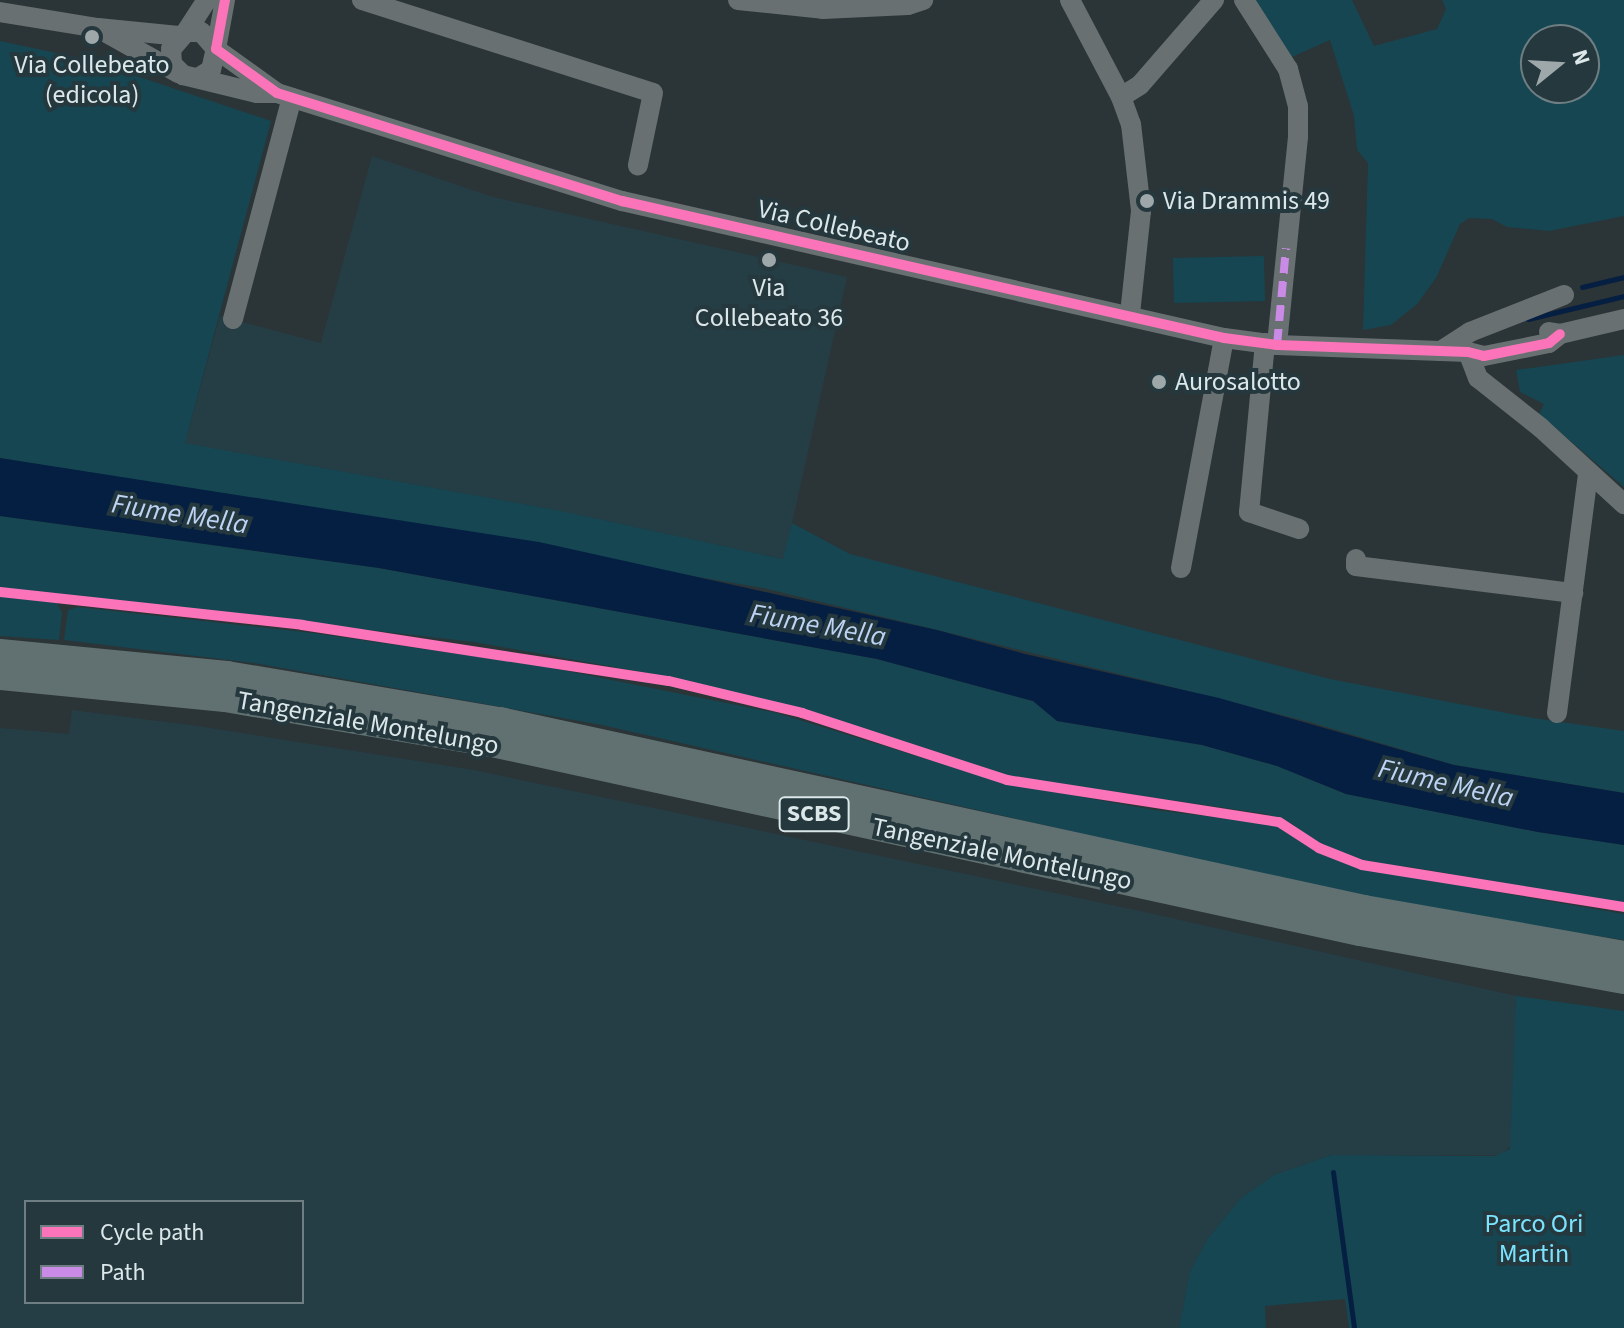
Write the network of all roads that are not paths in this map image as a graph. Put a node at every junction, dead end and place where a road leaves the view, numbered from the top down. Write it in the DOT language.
graph roads {
  1 [pos="207,0"];
  2 [pos="225,0"];
  3 [pos="362,0"];
  4 [pos="738,0"];
  5 [pos="923,0"];
  6 [pos="1070,0"];
  7 [pos="1214,0"];
  8 [pos="1244,0"];
  9 [pos="0,12"];
  10 [pos="98,28"];
  11 [pos="182,34"];
  12 [pos="216,49"];
  13 [pos="190,77"];
  14 [pos="284,95"];
  15 [pos="1121,97"];
  16 [pos="638,165"];
  17 [pos="1564,295"];
  18 [pos="1130,314"];
  19 [pos="233,319"];
  20 [pos="1624,319"];
  21 [pos="1224,338"];
  22 [pos="1271,344"];
  23 [pos="1441,351"];
  24 [pos="1468,352"];
  25 [pos="1588,473"];
  26 [pos="1624,504"];
  27 [pos="1299,529"];
  28 [pos="1356,559"];
  29 [pos="1181,568"];
  30 [pos="1573,593"];
  31 [pos="0,653"];
  32 [pos="0,676"];
  33 [pos="1557,713"];
  34 [pos="1624,955"];
  35 [pos="1624,980"];
  1 -- 11 [label="street"];
  2 -- 12 [label="street"];
  3 -- 16 [label="street"];
  4 -- 5 [label="street"];
  6 -- 15 [label="street"];
  7 -- 15 [label="street"];
  8 -- 22 [label="street"];
  9 -- 10 [label="street, Via Collebeato"];
  10 -- 11 [label="street, Via Collebeato"];
  10 -- 13 [label="street, Via Collebeato"];
  11 -- 12 [label="street"];
  11 -- 13 [label="street"];
  12 -- 13 [label="street"];
  12 -- 14 [label="street, Via Collebeato"];
  13 -- 14 [label="street, Via Collebeato"];
  14 -- 18 [label="street, Via Collebeato"];
  14 -- 19 [label="street"];
  15 -- 18 [label="street"];
  17 -- 23 [label="street"];
  18 -- 21 [label="street, Via Collebeato"];
  20 -- 24 [label="street"];
  21 -- 22 [label="street, Via Collebeato"];
  21 -- 29 [label="street"];
  22 -- 23 [label="street, Via Collebeato"];
  22 -- 27 [label="street"];
  23 -- 24 [label="street, Via Collebeato"];
  24 -- 25 [label="street"];
  25 -- 26 [label="street"];
  25 -- 30 [label="street"];
  28 -- 30 [label="street"];
  30 -- 33 [label="street"];
  31 -- 34 [label="highway, Tangenziale Montelungo / SCBS"];
  32 -- 35 [label="highway, Tangenziale Montelungo / SCBS"];
}
